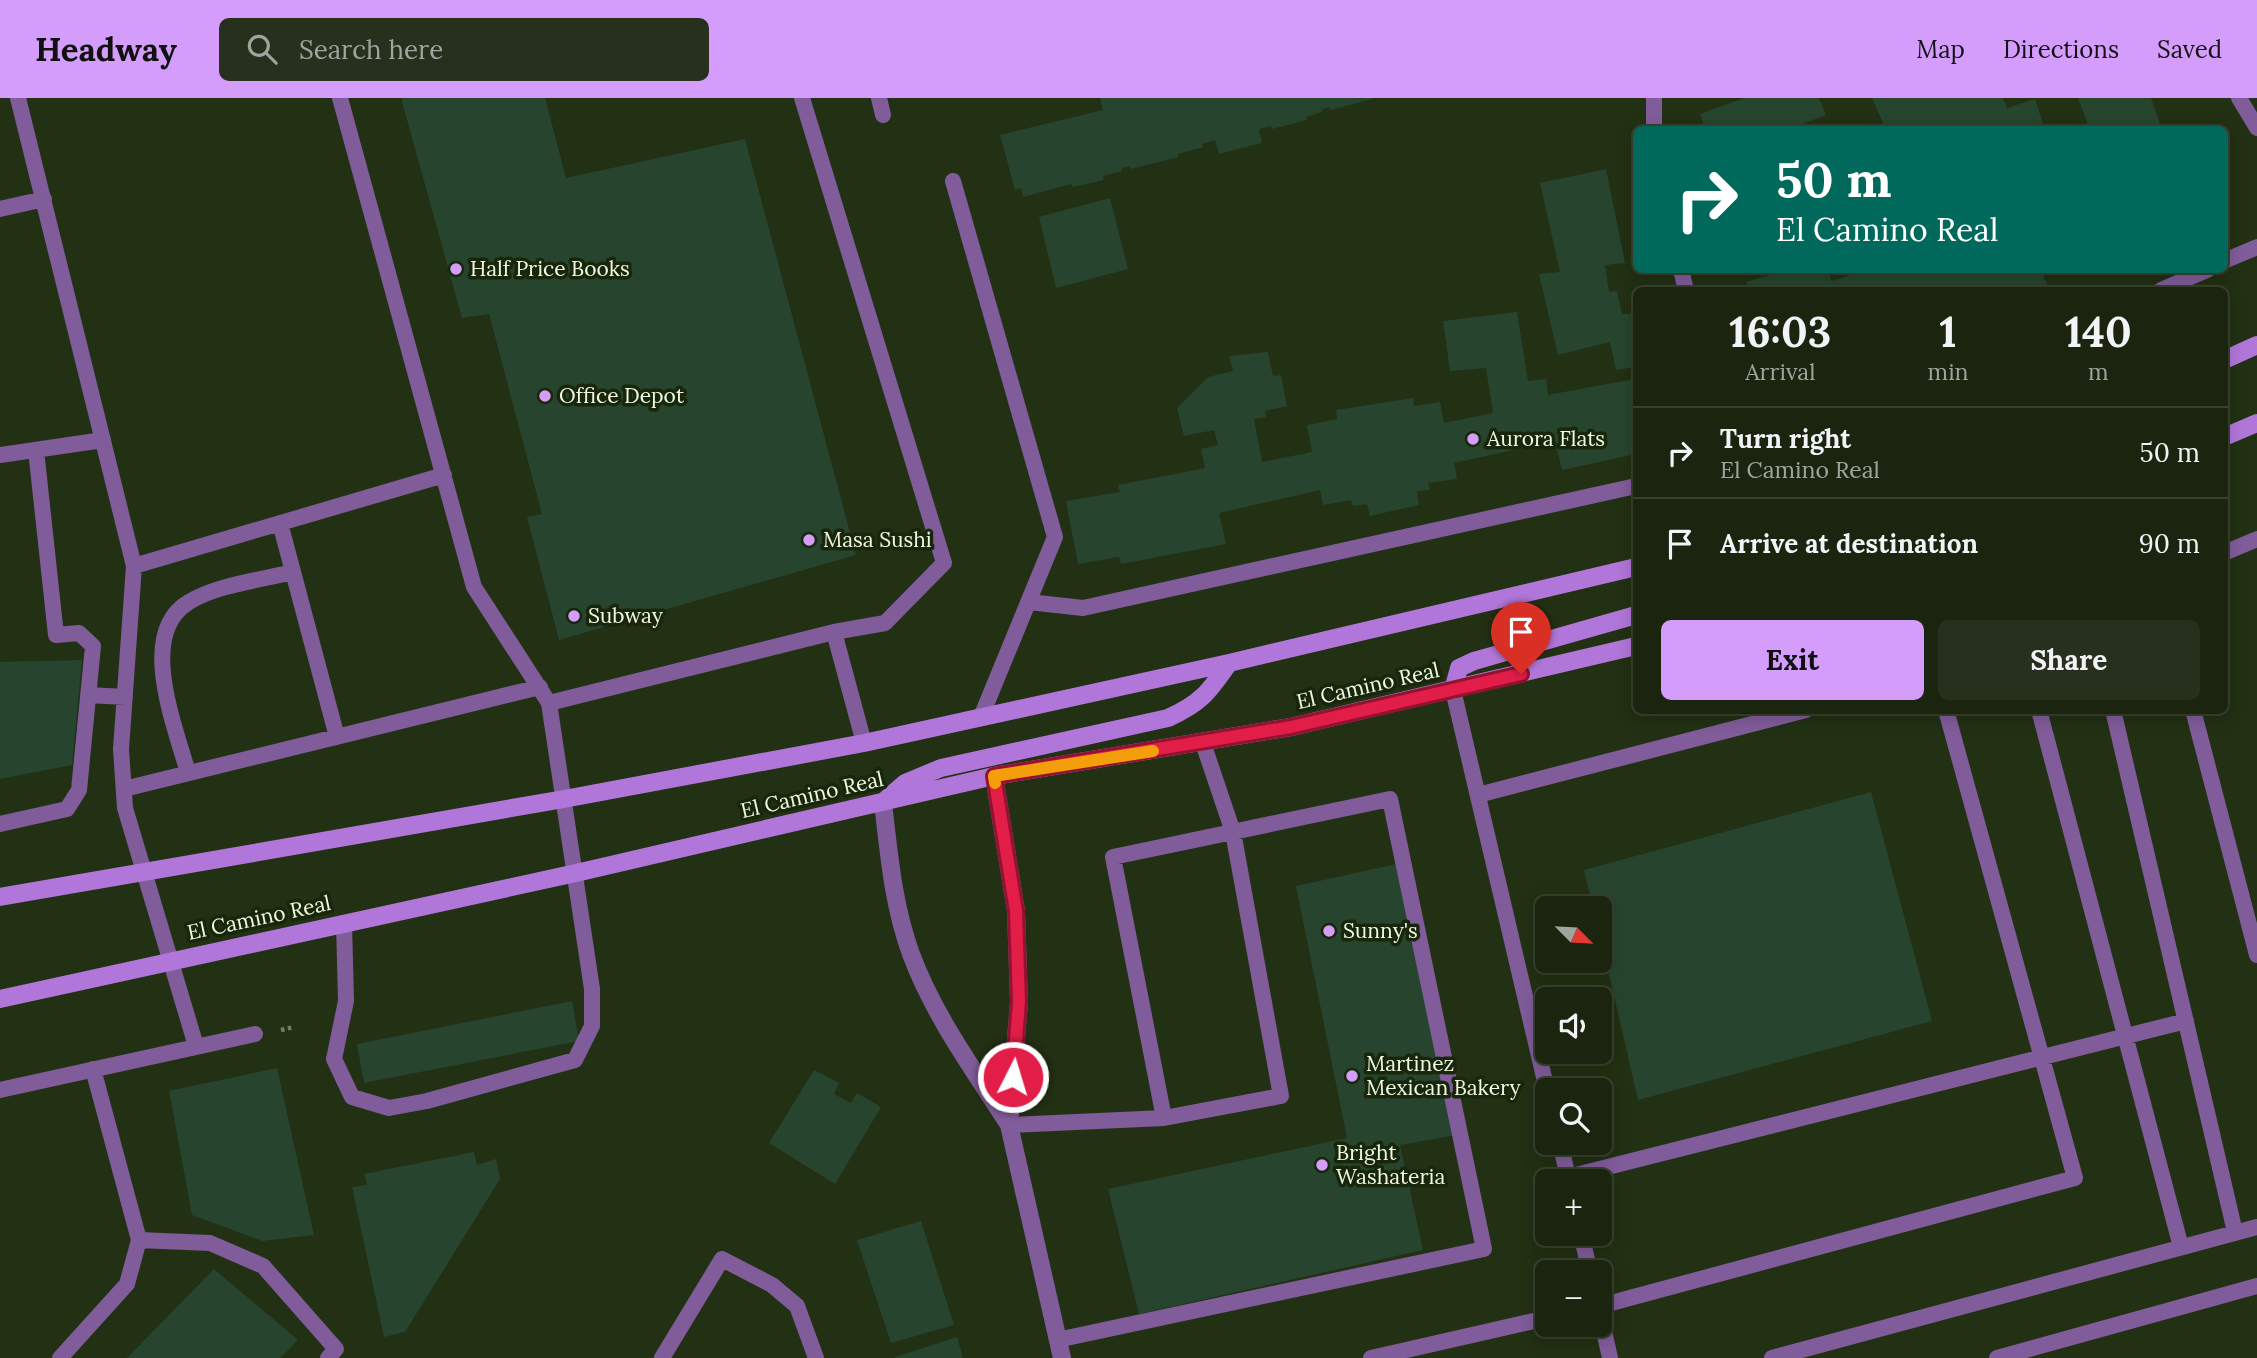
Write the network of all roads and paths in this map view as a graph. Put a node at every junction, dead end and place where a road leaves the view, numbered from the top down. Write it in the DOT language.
graph roads {
  1 [pos="18,98"];
  2 [pos="340,98"];
  3 [pos="802,98"];
  4 [pos="879,98"];
  5 [pos="1654,98"];
  6 [pos="2239,98"];
  7 [pos="883,115"];
  8 [pos="1654,126"];
  9 [pos="2257,128"];
  10 [pos="953,181"];
  11 [pos="44,199"];
  12 [pos="0,209"];
  13 [pos="2257,247"];
  14 [pos="2228,259"];
  15 [pos="2200,273"];
  16 [pos="2168,287"];
  17 [pos="2257,345"];
  18 [pos="2228,358"];
  19 [pos="2257,424"];
  20 [pos="2228,435"];
  21 [pos="103,440"];
  22 [pos="36,450"];
  23 [pos="0,455"];
  24 [pos="444,475"];
  25 [pos="1633,487"];
  26 [pos="280,523"];
  27 [pos="2257,539"];
  28 [pos="2228,551"];
  29 [pos="134,566"];
  30 [pos="1633,567"];
  31 [pos="293,572"];
  32 [pos="1029,602"];
  33 [pos="1633,616"];
  34 [pos="834,632"];
  35 [pos="1633,647"];
  36 [pos="1229,663"];
  37 [pos="540,687"];
  38 [pos="1453,690"];
  39 [pos="88,695"];
  40 [pos="125,697"];
  41 [pos="549,703"];
  42 [pos="1791,714"];
  43 [pos="1947,714"];
  44 [pos="2040,714"];
  45 [pos="2114,714"];
  46 [pos="2194,714"];
  47 [pos="981,717"];
  48 [pos="337,737"];
  49 [pos="864,743"];
  50 [pos="1203,743"];
  51 [pos="188,773"];
  52 [pos="994,776"];
  53 [pos="124,789"];
  54 [pos="1478,795"];
  55 [pos="565,799"];
  56 [pos="883,803"];
  57 [pos="0,824"];
  58 [pos="1233,832"];
  59 [pos="144,873"];
  60 [pos="576,873"];
  61 [pos="0,897"];
  62 [pos="344,923"];
  63 [pos="2257,955"];
  64 [pos="169,961"];
  65 [pos="0,999"];
  66 [pos="2186,1021"];
  67 [pos="256,1034"];
  68 [pos="2125,1036"];
  69 [pos="196,1046"];
  70 [pos="2043,1057"];
  71 [pos="93,1069"];
  72 [pos="1544,1078"];
  73 [pos="0,1090"];
  74 [pos="1164,1118"];
  75 [pos="1009,1125"];
  76 [pos="1607,1169"];
  77 [pos="2257,1227"];
  78 [pos="2235,1232"];
  79 [pos="139,1240"];
  80 [pos="2181,1247"];
  81 [pos="2257,1286"];
  82 [pos="1612,1303"];
  83 [pos="1535,1321"];
  84 [pos="1605,1337"];
  85 [pos="1057,1340"];
  86 [pos="60,1358"];
  87 [pos="328,1358"];
  88 [pos="662,1358"];
  89 [pos="816,1358"];
  90 [pos="1062,1358"];
  91 [pos="1371,1358"];
  92 [pos="1610,1358"];
  93 [pos="1772,1358"];
  94 [pos="1997,1358"];
  1 -- 11 [label="lane"];
  2 -- 24 [label="lane"];
  3 -- 34 [label="lane"];
  4 -- 7 [label="lane"];
  5 -- 8 [label="lane"];
  6 -- 9 [label="lane"];
  10 -- 32 [label="lane"];
  11 -- 12 [label="lane"];
  11 -- 21 [label="lane"];
  13 -- 14 [label="lane"];
  15 -- 16 [label="lane"];
  17 -- 18 [label="main road"];
  19 -- 20 [label="main road"];
  21 -- 22 [label="lane"];
  21 -- 29 [label="lane"];
  22 -- 23 [label="lane"];
  22 -- 39 [label="lane"];
  24 -- 26 [label="lane"];
  24 -- 37 [label="lane"];
  25 -- 32 [label="lane"];
  26 -- 29 [label="lane"];
  26 -- 31 [label="lane"];
  27 -- 28 [label="lane"];
  29 -- 40 [label="lane"];
  30 -- 36 [label="main road, El Camino Real"];
  31 -- 48 [label="lane"];
  31 -- 51 [label="lane"];
  32 -- 47 [label="lane"];
  33 -- 38 [label="main road"];
  34 -- 41 [label="lane"];
  34 -- 49 [label="lane"];
  35 -- 38 [label="main road, El Camino Real"];
  36 -- 47 [label="main road, El Camino Real"];
  36 -- 56 [label="main road"];
  37 -- 41 [label="lane"];
  37 -- 48 [label="lane"];
  38 -- 50 [label="main road, El Camino Real"];
  38 -- 54 [label="lane"];
  39 -- 40 [label="lane"];
  39 -- 57 [label="lane"];
  40 -- 53 [label="lane"];
  41 -- 55 [label="lane"];
  42 -- 54 [label="lane"];
  43 -- 70 [label="lane"];
  44 -- 68 [label="lane"];
  45 -- 66 [label="lane"];
  46 -- 63 [label="lane"];
  47 -- 49 [label="main road, El Camino Real"];
  48 -- 51 [label="lane"];
  49 -- 55 [label="main road, El Camino Real"];
  50 -- 52 [label="main road, El Camino Real"];
  50 -- 58 [label="lane"];
  51 -- 53 [label="lane"];
  52 -- 56 [label="main road, El Camino Real"];
  52 -- 75 [label="street"];
  53 -- 59 [label="lane"];
  54 -- 72 [label="lane"];
  55 -- 59 [label="main road, El Camino Real"];
  55 -- 60 [label="lane"];
  56 -- 60 [label="main road, El Camino Real"];
  56 -- 75 [label="street"];
  58 -- 74 [label="lane"];
  58 -- 74 [label="lane"];
  58 -- 85 [label="lane"];
  59 -- 61 [label="main road, El Camino Real"];
  59 -- 64 [label="lane"];
  60 -- 62 [label="main road, El Camino Real"];
  60 -- 62 [label="lane"];
  62 -- 64 [label="main road, El Camino Real"];
  64 -- 65 [label="main road, El Camino Real"];
  64 -- 69 [label="lane"];
  66 -- 68 [label="lane"];
  66 -- 78 [label="lane"];
  67 -- 69 [label="lane"];
  68 -- 70 [label="lane"];
  68 -- 80 [label="lane"];
  69 -- 71 [label="lane"];
  70 -- 76 [label="lane"];
  70 -- 82 [label="lane"];
  71 -- 73 [label="lane"];
  71 -- 79 [label="lane"];
  74 -- 75 [label="lane"];
  75 -- 85 [label="street"];
  77 -- 78 [label="lane"];
  78 -- 80 [label="lane"];
  79 -- 86 [label="lane"];
  79 -- 87 [label="lane"];
  80 -- 93 [label="lane"];
  81 -- 94 [label="lane"];
  83 -- 91 [label="lane"];
  84 -- 92 [label="lane"];
  85 -- 90 [label="street"];
  88 -- 89 [label="lane"];
}
